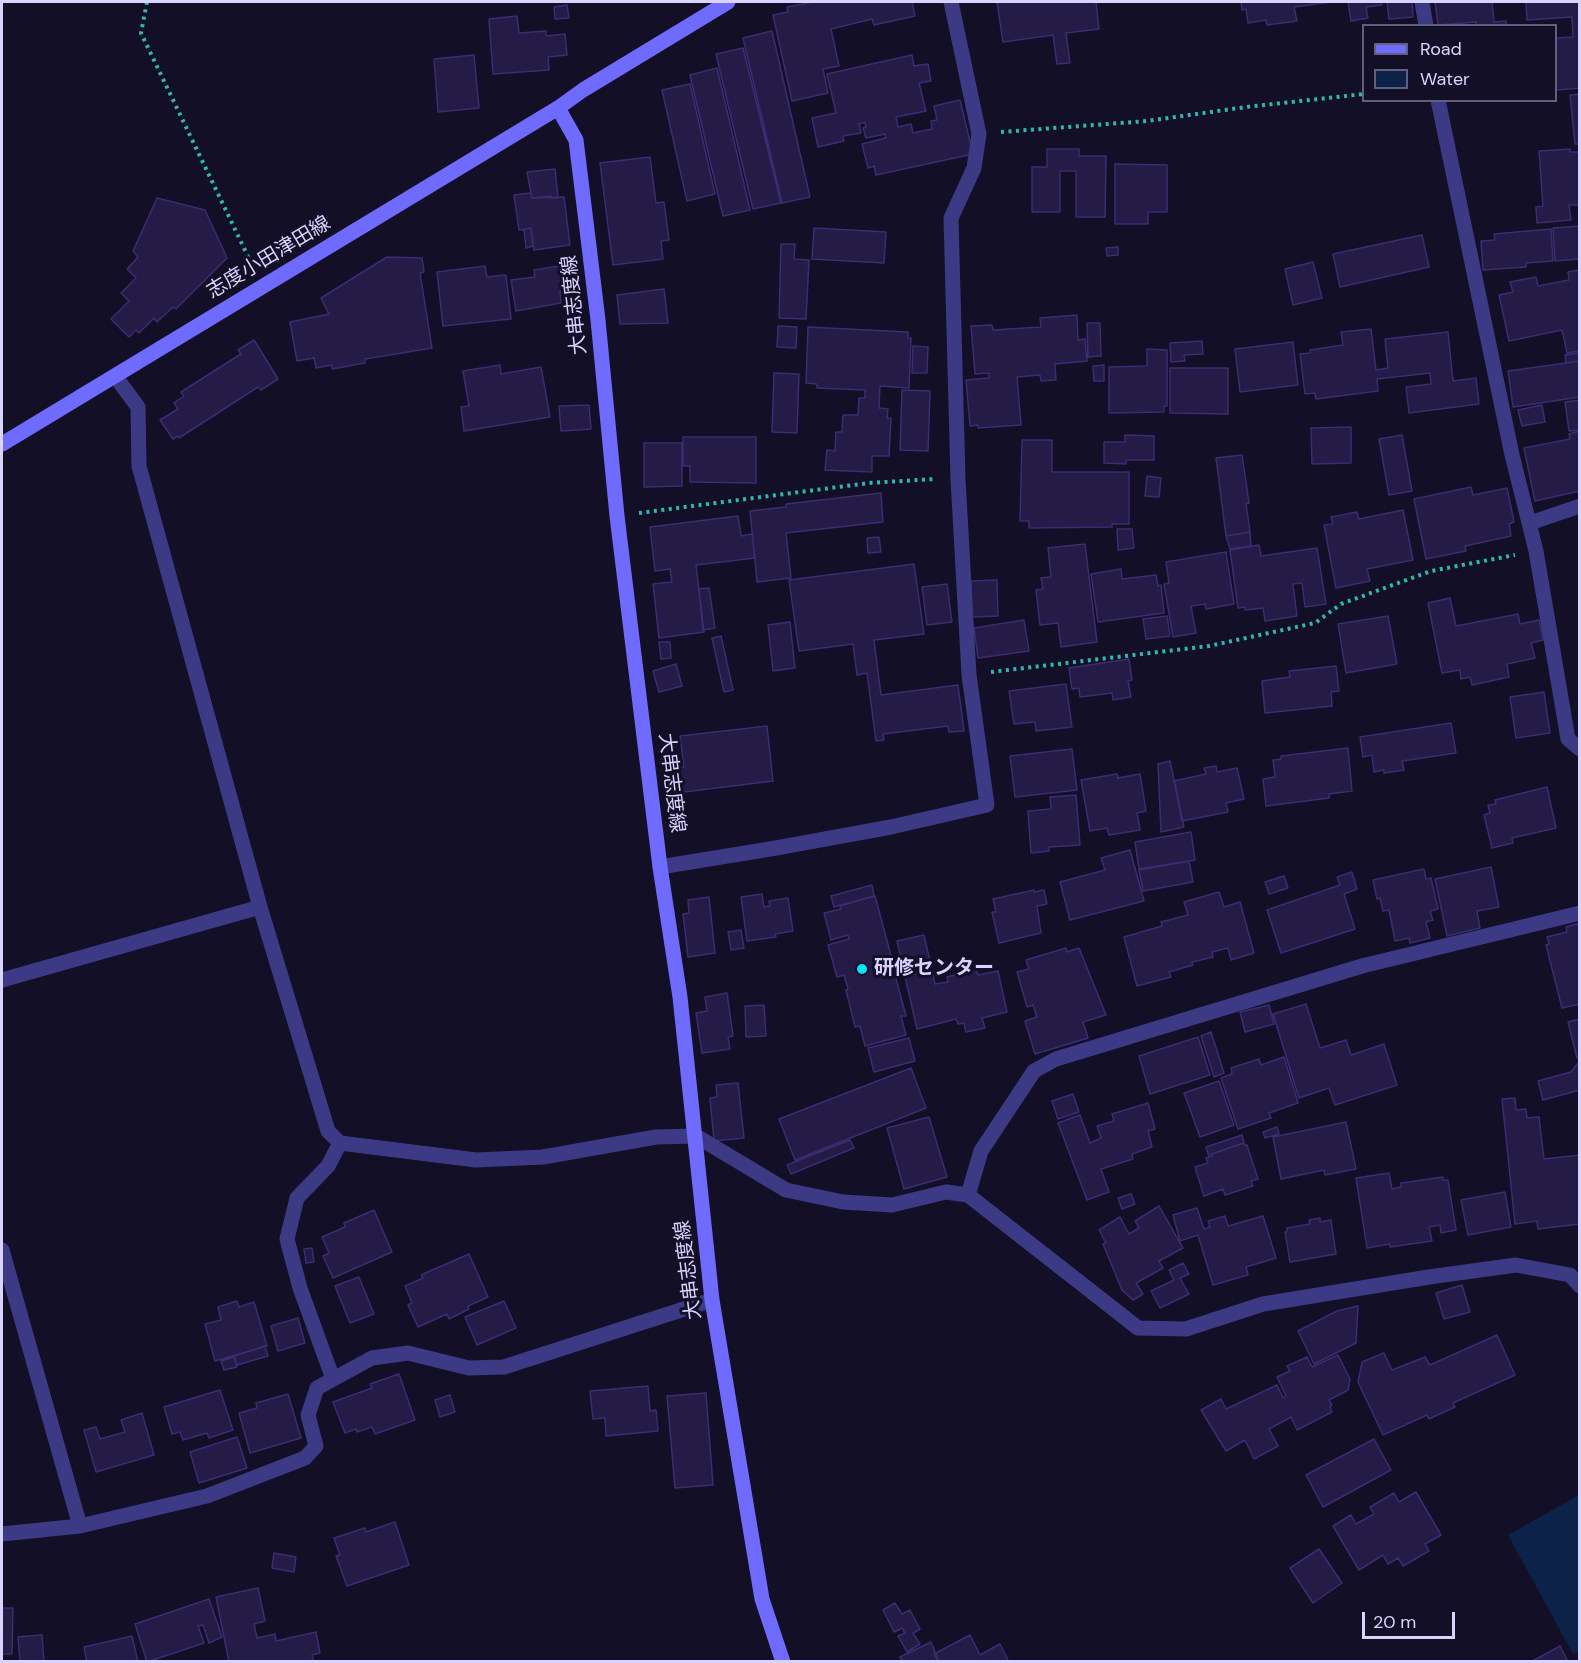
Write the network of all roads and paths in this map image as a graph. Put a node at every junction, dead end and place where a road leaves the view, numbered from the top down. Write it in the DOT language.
graph roads {
  1 [pos="147,2"];
  2 [pos="728,2"];
  3 [pos="951,2"];
  4 [pos="1422,2"];
  5 [pos="1426,24"];
  6 [pos="1362,94"];
  7 [pos="1438,102"];
  8 [pos="558,108"];
  9 [pos="979,134"];
  10 [pos="262,287"];
  11 [pos="115,376"];
  12 [pos="2,444"];
  13 [pos="958,479"];
  14 [pos="1580,506"];
  15 [pos="617,516"];
  16 [pos="1530,523"];
  17 [pos="1536,551"];
  18 [pos="969,675"];
  19 [pos="1580,749"];
  20 [pos="660,867"];
  21 [pos="260,907"];
  22 [pos="1580,913"];
  23 [pos="2,980"];
  24 [pos="696,1136"];
  25 [pos="340,1143"];
  26 [pos="968,1195"];
  27 [pos="2,1250"];
  28 [pos="1580,1287"];
  29 [pos="712,1300"];
  30 [pos="333,1379"];
  31 [pos="80,1526"];
  32 [pos="2,1534"];
  33 [pos="783,1662"];
  1 -- 10 [label="path"];
  2 -- 8 [label="main road"];
  3 -- 9 [label="street"];
  4 -- 5 [label="street"];
  6 -- 9 [label="path"];
  7 -- 16 [label="street"];
  8 -- 10 [label="main road, 志度小田津田線"];
  8 -- 15 [label="main road, 大串志度線"];
  9 -- 13 [label="street"];
  10 -- 11 [label="main road, 志度小田津田線"];
  11 -- 12 [label="main road, 志度小田津田線"];
  11 -- 21 [label="street"];
  13 -- 15 [label="path"];
  13 -- 18 [label="street"];
  14 -- 16 [label="street"];
  15 -- 20 [label="main road, 大串志度線"];
  16 -- 17 [label="street"];
  17 -- 18 [label="path"];
  17 -- 19 [label="street"];
  18 -- 20 [label="street"];
  20 -- 24 [label="main road, 大串志度線"];
  21 -- 23 [label="street"];
  21 -- 25 [label="street"];
  22 -- 26 [label="street"];
  24 -- 25 [label="street"];
  24 -- 26 [label="street"];
  24 -- 29 [label="main road, 大串志度線"];
  25 -- 30 [label="street"];
  26 -- 28 [label="street"];
  27 -- 31 [label="street"];
  29 -- 30 [label="street"];
  29 -- 33 [label="main road, 大串志度線"];
  30 -- 31 [label="street"];
  31 -- 32 [label="street"];
}
